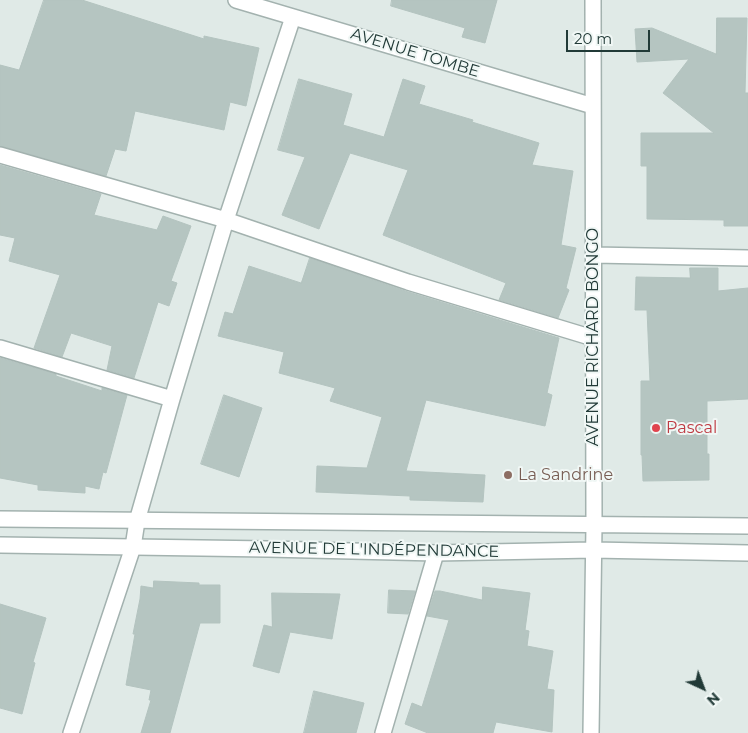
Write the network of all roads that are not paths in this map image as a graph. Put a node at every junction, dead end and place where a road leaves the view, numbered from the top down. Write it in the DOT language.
graph roads {
  1 [pos="236,0"];
  2 [pos="593,0"];
  3 [pos="293,17"];
  4 [pos="593,106"];
  5 [pos="0,155"];
  6 [pos="226,220"];
  7 [pos="594,255"];
  8 [pos="748,258"];
  9 [pos="593,338"];
  10 [pos="0,348"];
  11 [pos="172,400"];
  12 [pos="0,519"];
  13 [pos="137,521"];
  14 [pos="594,525"];
  15 [pos="748,526"];
  16 [pos="0,545"];
  17 [pos="133,547"];
  18 [pos="593,550"];
  19 [pos="748,552"];
  20 [pos="436,553"];
  21 [pos="70,733"];
  22 [pos="383,733"];
  23 [pos="591,733"];
  1 -- 3 [label="street, AVENUE TOMBE"];
  2 -- 4 [label="street, AVENUE RICHARD BONGO"];
  3 -- 4 [label="street, AVENUE TOMBE"];
  3 -- 6 [label="street"];
  4 -- 7 [label="street, AVENUE RICHARD BONGO"];
  5 -- 6 [label="street"];
  6 -- 9 [label="street"];
  6 -- 11 [label="street"];
  7 -- 8 [label="street"];
  7 -- 9 [label="street, AVENUE RICHARD BONGO"];
  9 -- 14 [label="street, AVENUE RICHARD BONGO"];
  10 -- 11 [label="street"];
  11 -- 13 [label="street"];
  12 -- 13 [label="street, AVENUE DE L'INDÉPENDANCE"];
  13 -- 14 [label="street, AVENUE DE L'INDÉPENDANCE"];
  13 -- 17 [label="street"];
  14 -- 15 [label="street, AVENUE DE L'INDÉPENDANCE"];
  14 -- 18 [label="street, AVENUE RICHARD BONGO"];
  16 -- 17 [label="street, AVENUE DE L'INDÉPENDANCE"];
  17 -- 20 [label="street, AVENUE DE L'INDÉPENDANCE"];
  17 -- 21 [label="street"];
  18 -- 19 [label="street, AVENUE DE L'INDÉPENDANCE"];
  18 -- 20 [label="street, AVENUE DE L'INDÉPENDANCE"];
  18 -- 23 [label="street, AVENUE RICHARD BONGO"];
  20 -- 22 [label="street"];
}
